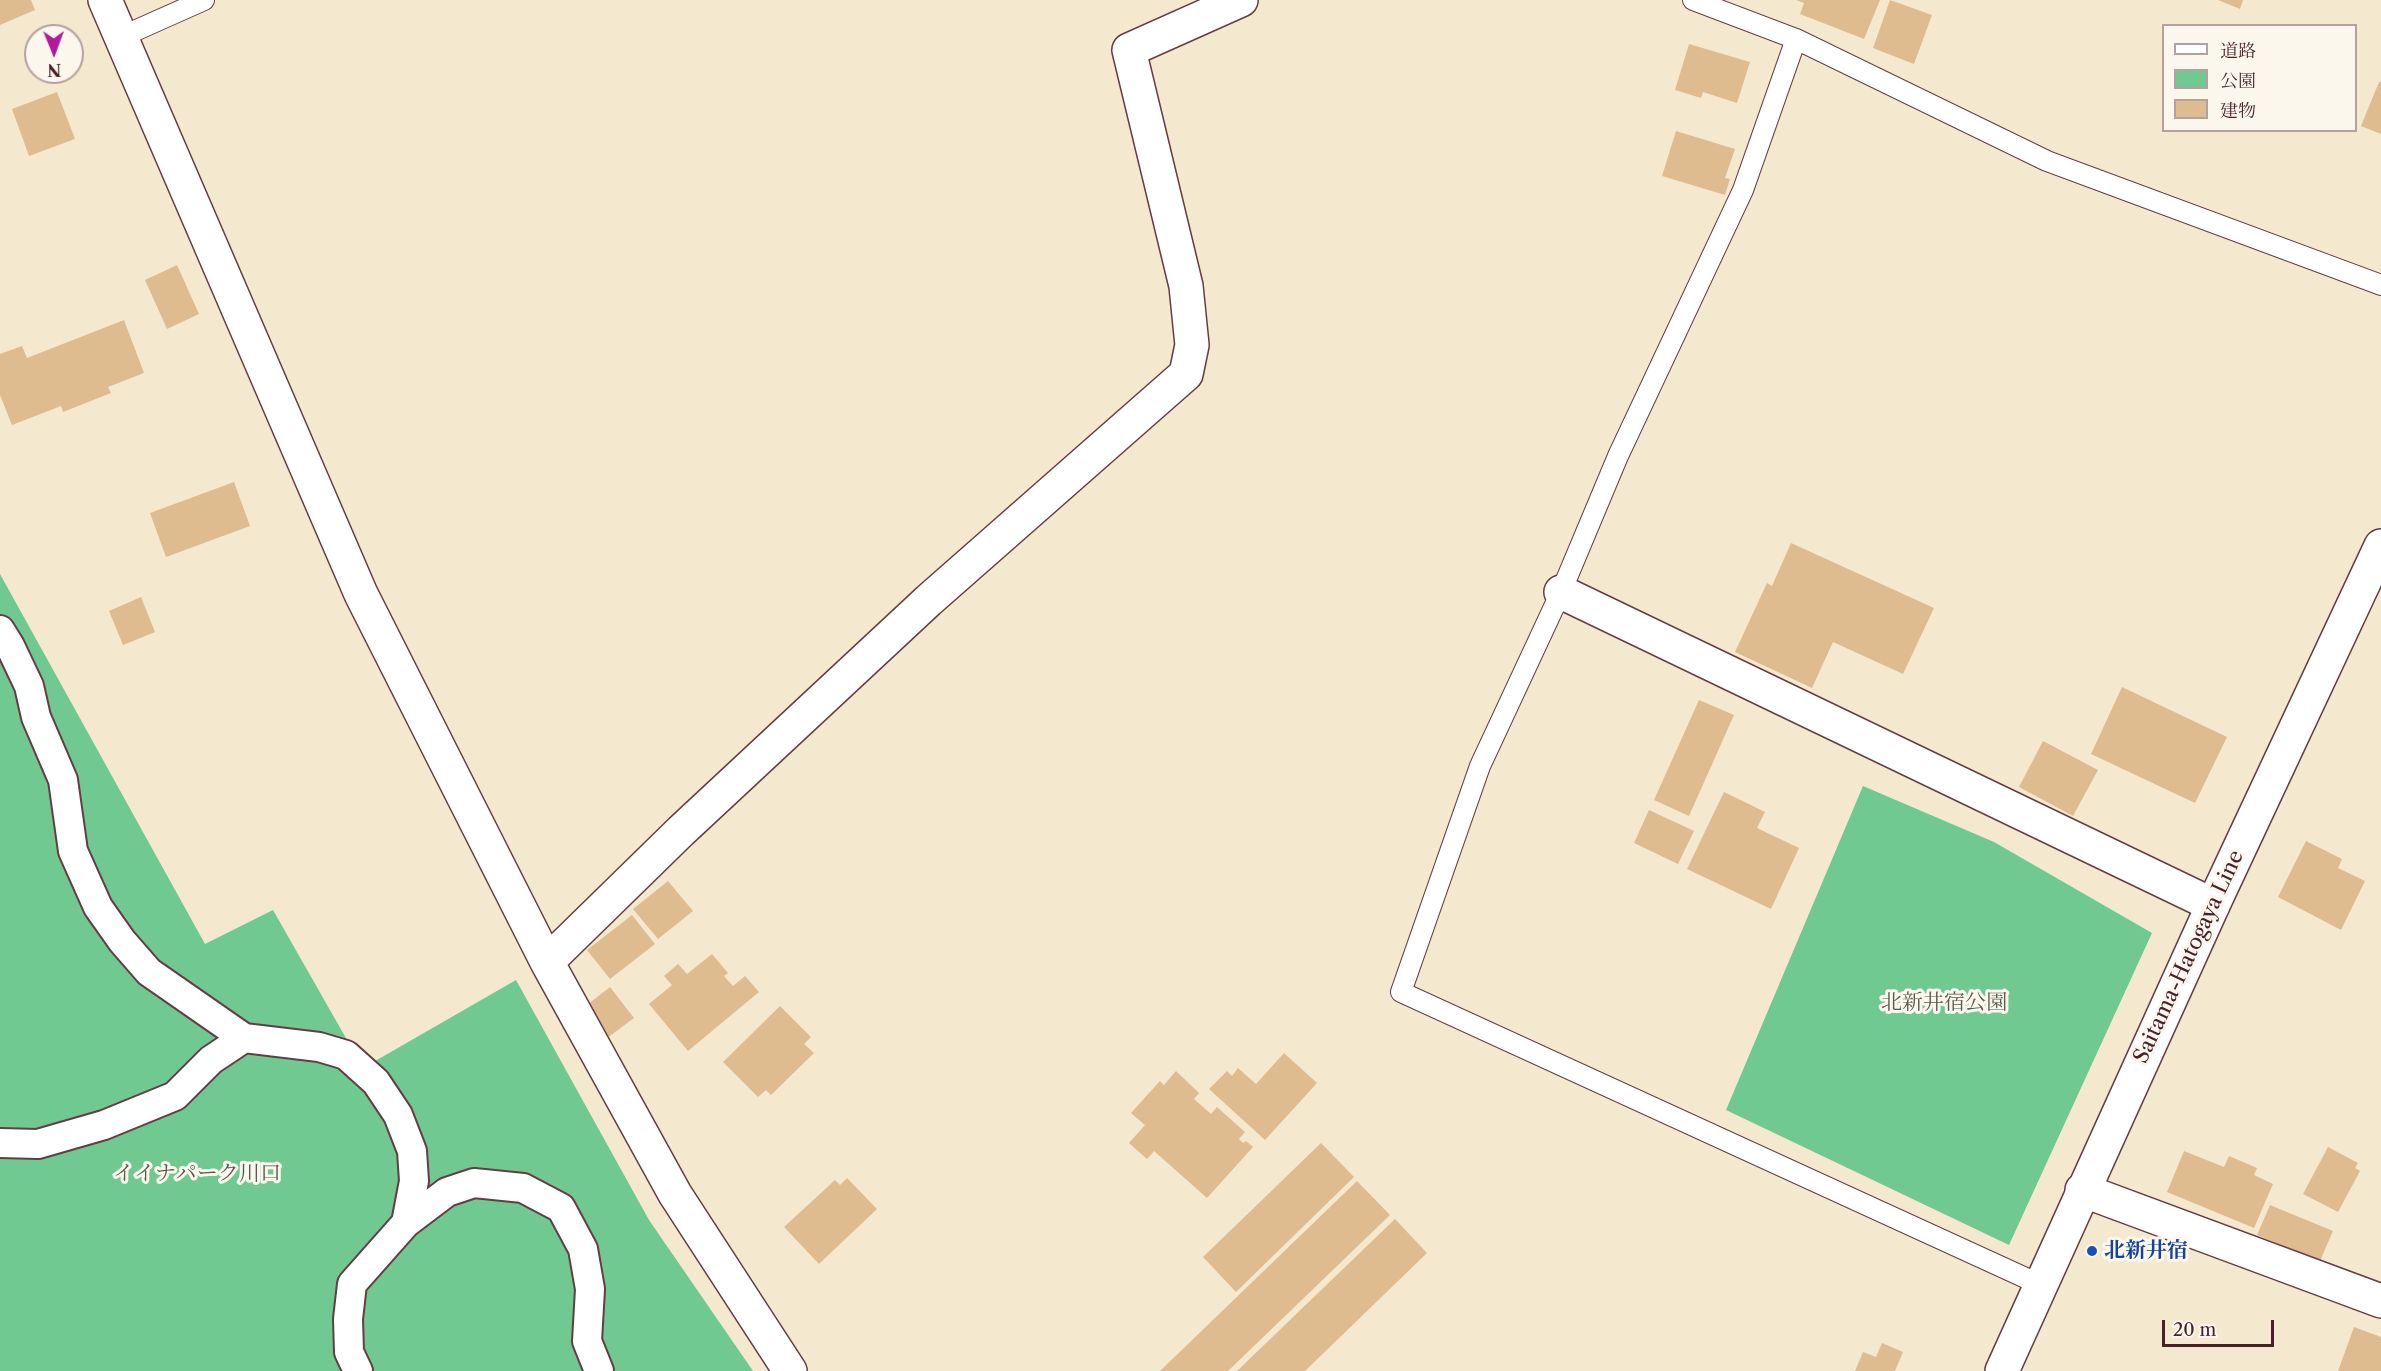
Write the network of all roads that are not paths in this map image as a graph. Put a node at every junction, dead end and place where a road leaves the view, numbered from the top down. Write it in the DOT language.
graph roads {
  1 [pos="105,0"];
  2 [pos="204,0"];
  3 [pos="1240,0"];
  4 [pos="1693,0"];
  5 [pos="121,37"];
  6 [pos="1796,39"];
  7 [pos="2381,285"];
  8 [pos="2381,546"];
  9 [pos="1562,592"];
  10 [pos="0,630"];
  11 [pos="2213,905"];
  12 [pos="547,962"];
  13 [pos="244,1038"];
  14 [pos="0,1143"];
  15 [pos="2082,1190"];
  16 [pos="406,1223"];
  17 [pos="2041,1285"];
  18 [pos="2381,1301"];
  19 [pos="358,1371"];
  20 [pos="599,1371"];
  21 [pos="790,1371"];
  22 [pos="2002,1371"];
  1 -- 5 [label="street"];
  2 -- 5 [label="lane"];
  3 -- 12 [label="street"];
  4 -- 6 [label="lane"];
  5 -- 12 [label="street"];
  6 -- 7 [label="lane"];
  6 -- 9 [label="lane"];
  8 -- 11 [label="street, Saitama-Hatogaya Line"];
  9 -- 11 [label="street"];
  9 -- 17 [label="lane"];
  10 -- 13 [label="street"];
  11 -- 15 [label="street, Saitama-Hatogaya Line"];
  12 -- 21 [label="street"];
  13 -- 14 [label="street"];
  13 -- 16 [label="street"];
  15 -- 17 [label="street, Saitama-Hatogaya Line"];
  15 -- 18 [label="street"];
  16 -- 19 [label="street"];
  16 -- 20 [label="street"];
  17 -- 22 [label="street, Saitama-Hatogaya Line"];
}
